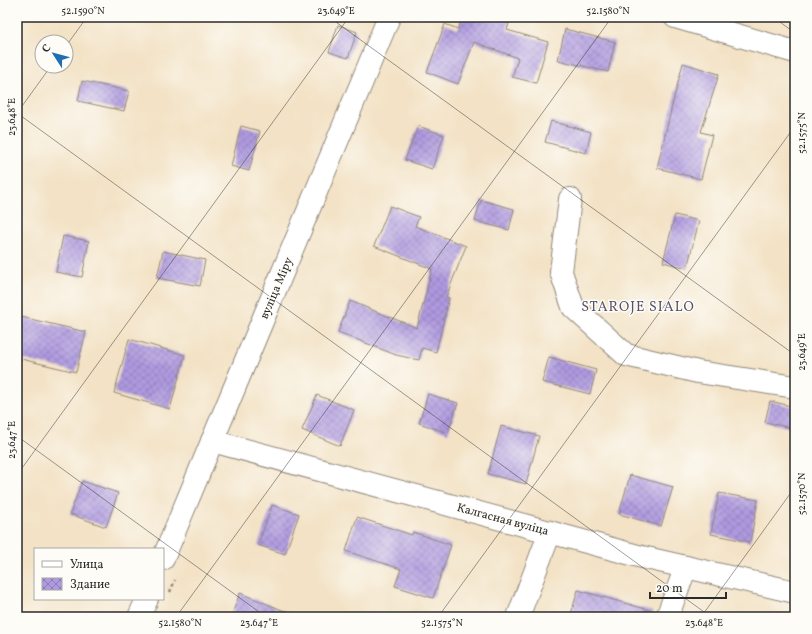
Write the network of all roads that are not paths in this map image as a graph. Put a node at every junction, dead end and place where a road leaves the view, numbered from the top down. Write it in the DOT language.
graph roads {
  1 [pos="389,17"];
  2 [pos="675,17"];
  3 [pos="795,52"];
  4 [pos="570,200"];
  5 [pos="795,387"];
  6 [pos="212,440"];
  7 [pos="550,532"];
  8 [pos="164,557"];
  9 [pos="686,567"];
  10 [pos="795,592"];
  11 [pos="146,600"];
  12 [pos="139,617"];
  13 [pos="518,617"];
  14 [pos="667,617"];
  1 -- 6 [label="street, вуліца Міру"];
  2 -- 3 [label="street"];
  4 -- 5 [label="street"];
  6 -- 7 [label="street, Калгасная вуліца"];
  6 -- 8 [label="street, вуліца Міру"];
  7 -- 9 [label="street, Калгасная вуліца"];
  7 -- 13 [label="street"];
  9 -- 10 [label="street, Калгасная вуліца"];
  9 -- 14 [label="street"];
  11 -- 12 [label="street"];
}
